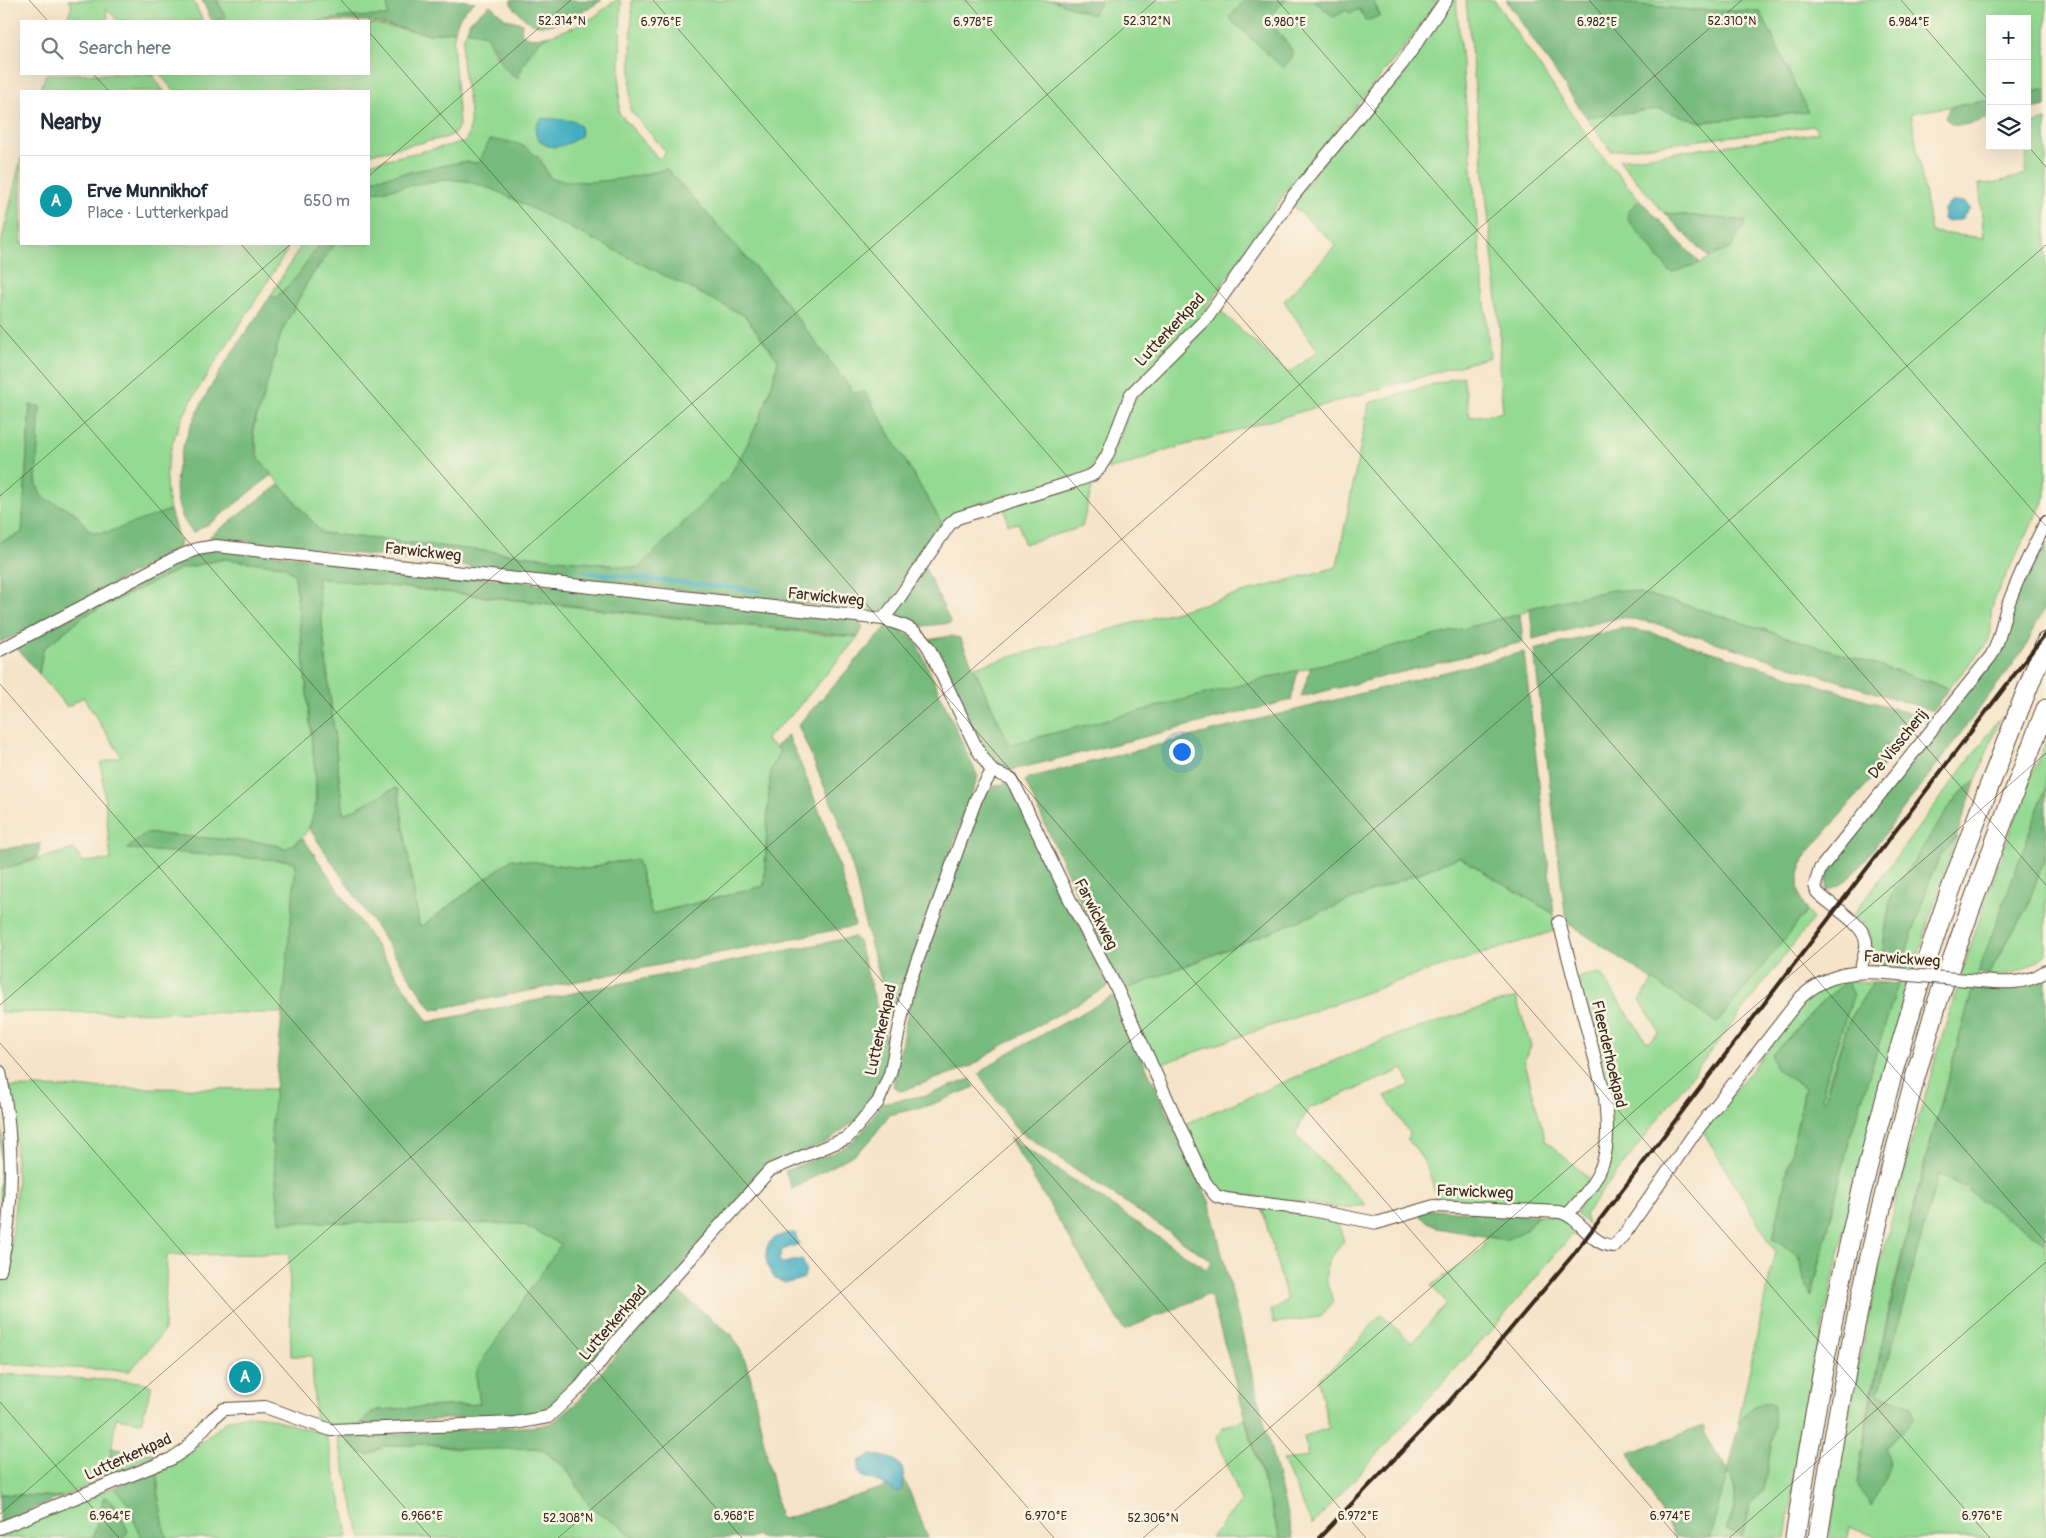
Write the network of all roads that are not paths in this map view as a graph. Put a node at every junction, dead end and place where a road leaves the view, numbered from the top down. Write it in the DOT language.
graph roads {
  1 [pos="1446,0"];
  2 [pos="2046,522"];
  3 [pos="883,619"];
  4 [pos="2046,642"];
  5 [pos="0,650"];
  6 [pos="2046,709"];
  7 [pos="992,771"];
  8 [pos="1559,922"];
  9 [pos="1860,971"];
  10 [pos="2046,971"];
  11 [pos="0,1072"];
  12 [pos="1568,1214"];
  13 [pos="0,1270"];
  14 [pos="0,1528"];
  15 [pos="1795,1538"];
  16 [pos="1818,1538"];
  1 -- 3 [label="street, Lutterkerkpad"];
  2 -- 9 [label="street, De Visscherij"];
  3 -- 5 [label="street, Farwickweg"];
  3 -- 7 [label="street, Farwickweg"];
  4 -- 15 [label="highway"];
  6 -- 16 [label="highway"];
  7 -- 12 [label="street, Farwickweg"];
  7 -- 14 [label="street, Lutterkerkpad"];
  8 -- 12 [label="street, Fleerderhoekpad"];
  9 -- 10 [label="street, Farwickweg, bridge"];
  9 -- 12 [label="street, Farwickweg"];
  11 -- 13 [label="street"];
}
